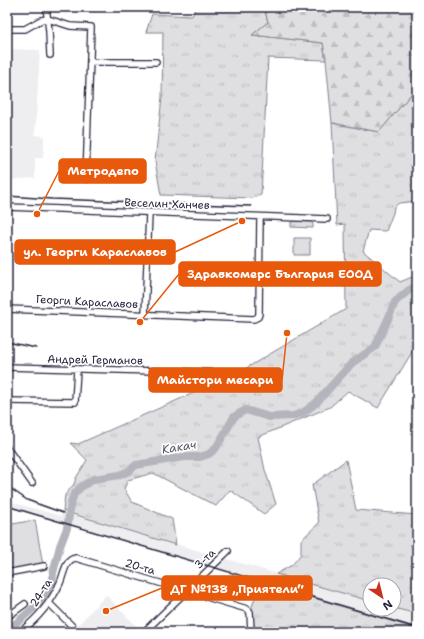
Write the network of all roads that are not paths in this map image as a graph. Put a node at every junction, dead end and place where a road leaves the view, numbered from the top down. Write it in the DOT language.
graph roads {
  1 [pos="46,7"];
  2 [pos="48,19"];
  3 [pos="7,29"];
  4 [pos="50,55"];
  5 [pos="90,62"];
  6 [pos="156,62"];
  7 [pos="86,179"];
  8 [pos="7,207"];
  9 [pos="149,213"];
  10 [pos="260,217"];
  11 [pos="327,219"];
  12 [pos="7,309"];
  13 [pos="145,315"];
  14 [pos="7,367"];
  15 [pos="77,370"];
  16 [pos="230,373"];
  17 [pos="7,401"];
  18 [pos="7,448"];
  19 [pos="32,483"];
  20 [pos="228,551"];
  21 [pos="71,559"];
  22 [pos="44,566"];
  23 [pos="7,573"];
  24 [pos="187,590"];
  25 [pos="49,603"];
  26 [pos="26,604"];
  27 [pos="7,617"];
  28 [pos="20,632"];
  29 [pos="78,632"];
  30 [pos="144,632"];
  31 [pos="251,632"];
  1 -- 2 [label="street"];
  2 -- 3 [label="street"];
  2 -- 4 [label="street"];
  2 -- 5 [label="street"];
  5 -- 6 [label="street"];
  5 -- 7 [label="street"];
  8 -- 9 [label="street, Веселин Ханчев"];
  9 -- 10 [label="street, Веселин Ханчев"];
  9 -- 13 [label="street"];
  10 -- 11 [label="street, Веселин Ханчев"];
  10 -- 13 [label="street, Георги Караславов"];
  12 -- 13 [label="street, Георги Караславов"];
  14 -- 15 [label="street, Андрей Германов"];
  15 -- 16 [label="street, Андрей Германов"];
  15 -- 17 [label="street"];
  18 -- 19 [label="street"];
  20 -- 24 [label="street, 3-та"];
  21 -- 24 [label="street, 20-та"];
  21 -- 25 [label="street, 24-та"];
  22 -- 23 [label="street"];
  24 -- 30 [label="street, 3-та"];
  24 -- 31 [label="street, 20-та"];
  25 -- 28 [label="street, 24-та"];
  25 -- 29 [label="street"];
  26 -- 27 [label="street, 24-та"];
}
